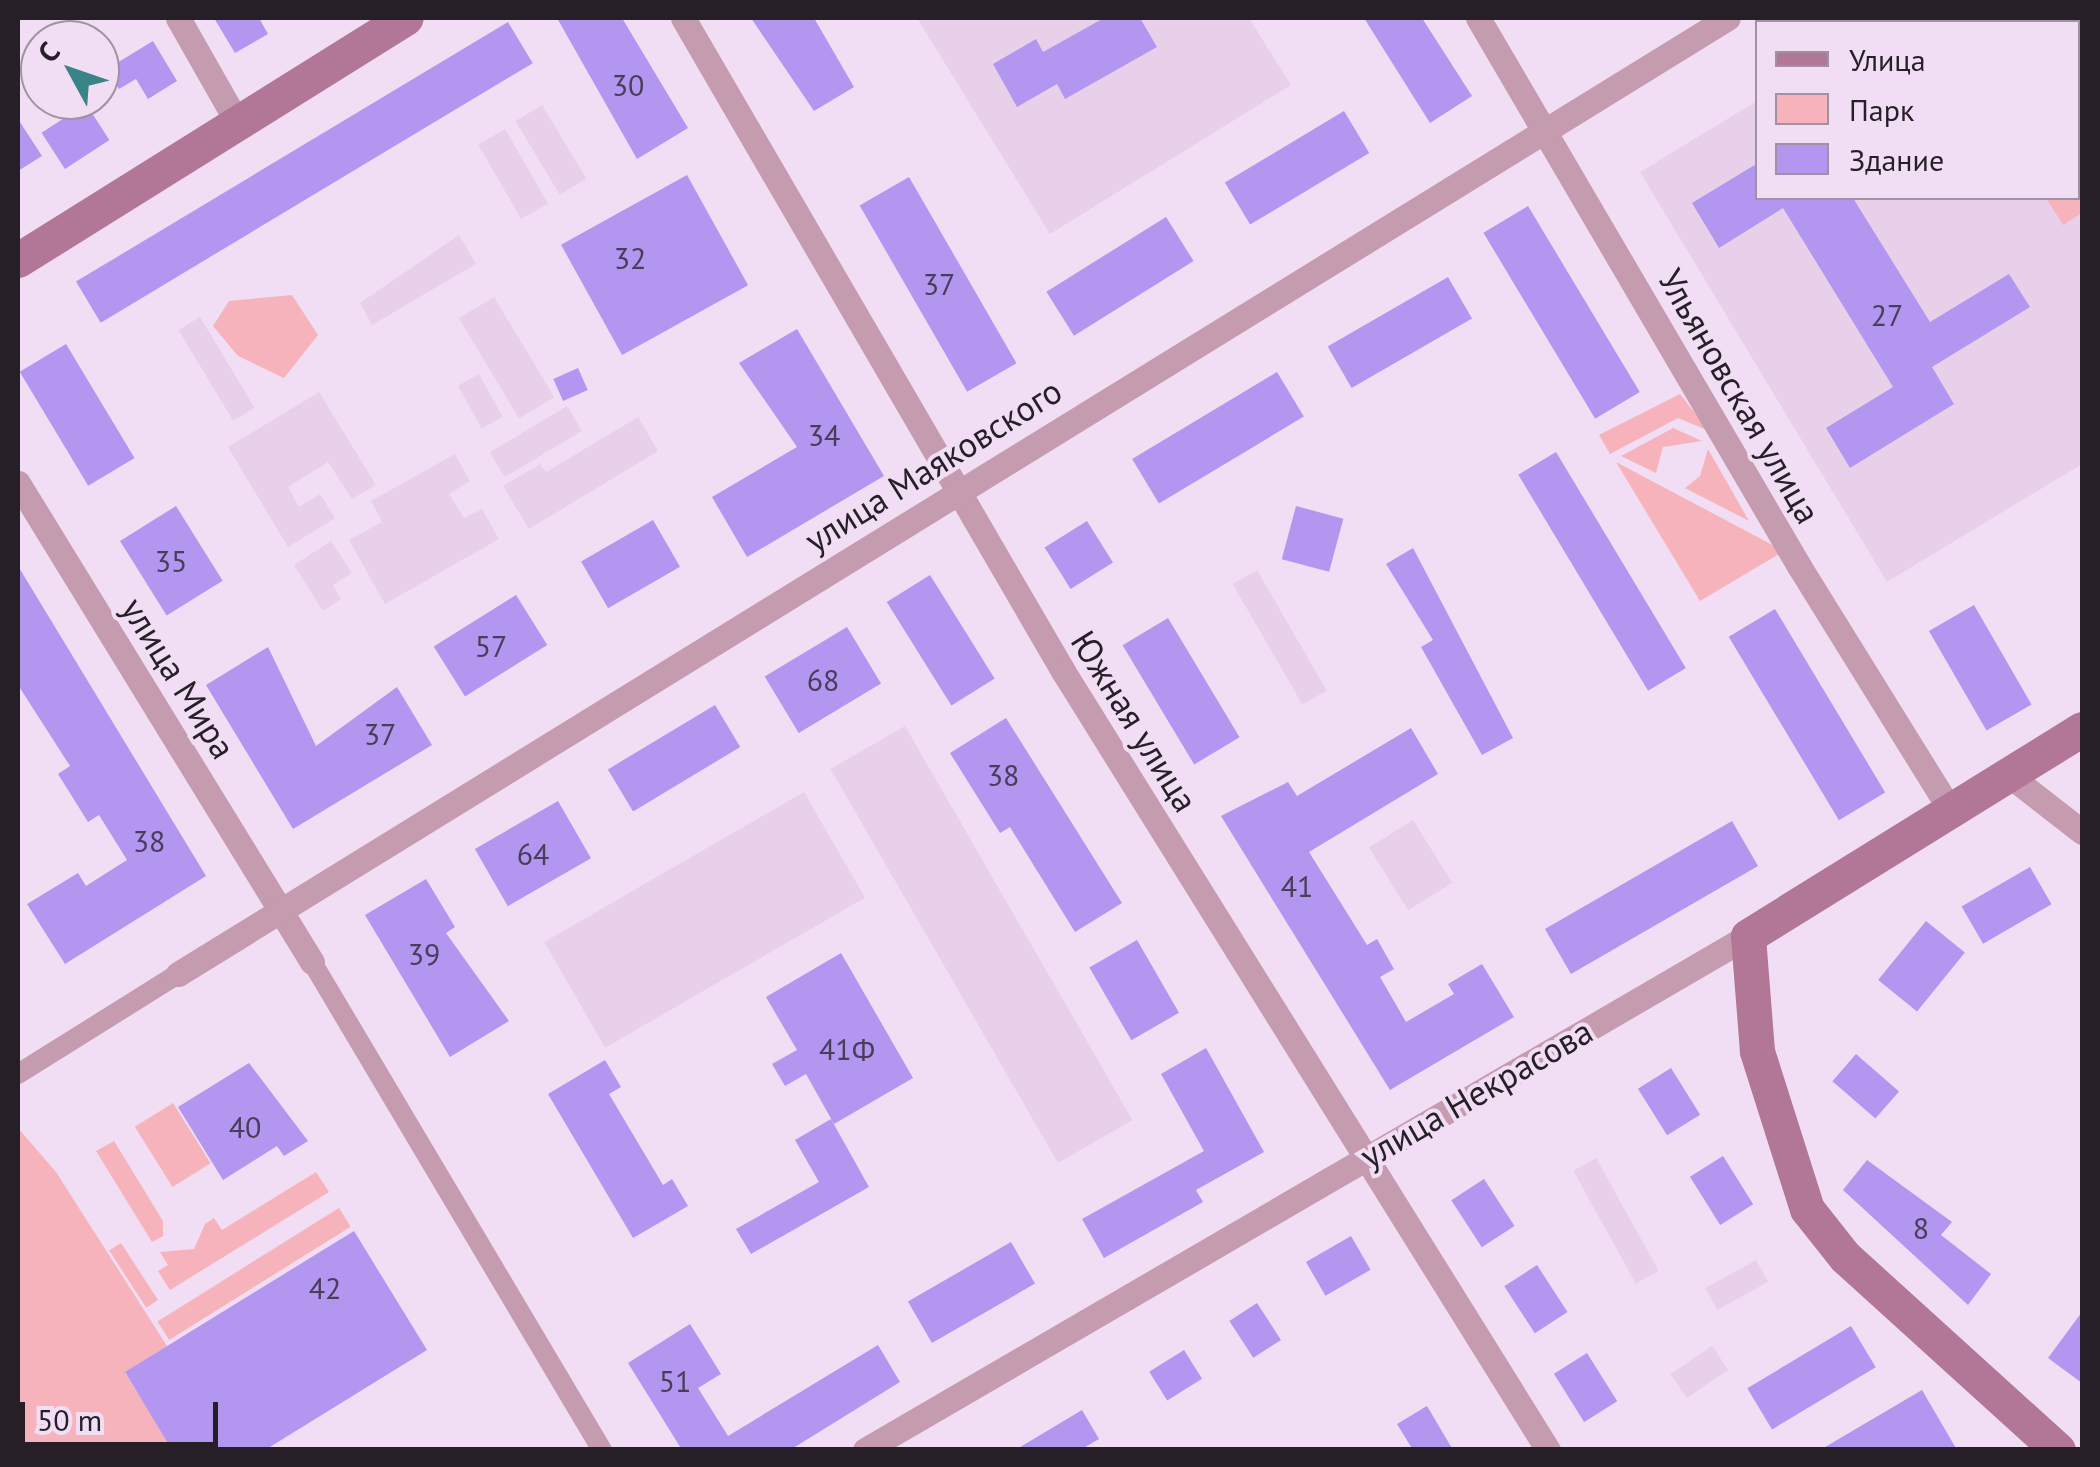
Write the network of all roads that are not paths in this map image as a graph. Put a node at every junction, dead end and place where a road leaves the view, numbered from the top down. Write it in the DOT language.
graph roads {
  1 [pos="178,18"];
  2 [pos="406,18"];
  3 [pos="683,18"];
  4 [pos="1478,18"];
  5 [pos="1728,18"];
  6 [pos="236,120"];
  7 [pos="1546,130"];
  8 [pos="18,260"];
  9 [pos="18,482"];
  10 [pos="956,492"];
  11 [pos="2082,729"];
  12 [pos="2005,772"];
  13 [pos="1948,806"];
  14 [pos="2082,832"];
  15 [pos="282,910"];
  16 [pos="1748,936"];
  17 [pos="312,962"];
  18 [pos="178,974"];
  19 [pos="18,1074"];
  20 [pos="1364,1157"];
  21 [pos="2039,1445"];
  22 [pos="602,1450"];
  23 [pos="865,1450"];
  24 [pos="1548,1450"];
  1 -- 6 [label="street"];
  2 -- 6 [label="main road"];
  3 -- 10 [label="street, Южная улица"];
  4 -- 7 [label="street, Ульяновская улица"];
  5 -- 7 [label="street, улица Маяковского"];
  6 -- 8 [label="main road"];
  7 -- 10 [label="street, улица Маяковского"];
  7 -- 13 [label="street, Ульяновская улица"];
  9 -- 15 [label="street, улица Мира"];
  10 -- 15 [label="street, улица Маяковского"];
  10 -- 20 [label="street, Южная улица"];
  11 -- 12 [label="main road, улица Некрасова"];
  12 -- 13 [label="main road, улица Некрасова"];
  12 -- 14 [label="street"];
  13 -- 16 [label="main road, улица Некрасова"];
  15 -- 17 [label="street, улица Мира"];
  15 -- 18 [label="street, улица Маяковского"];
  16 -- 20 [label="street, улица Некрасова"];
  16 -- 21 [label="main road"];
  17 -- 22 [label="street"];
  18 -- 19 [label="street"];
  20 -- 23 [label="street, улица Некрасова"];
  20 -- 24 [label="street, Южная улица"];
}
